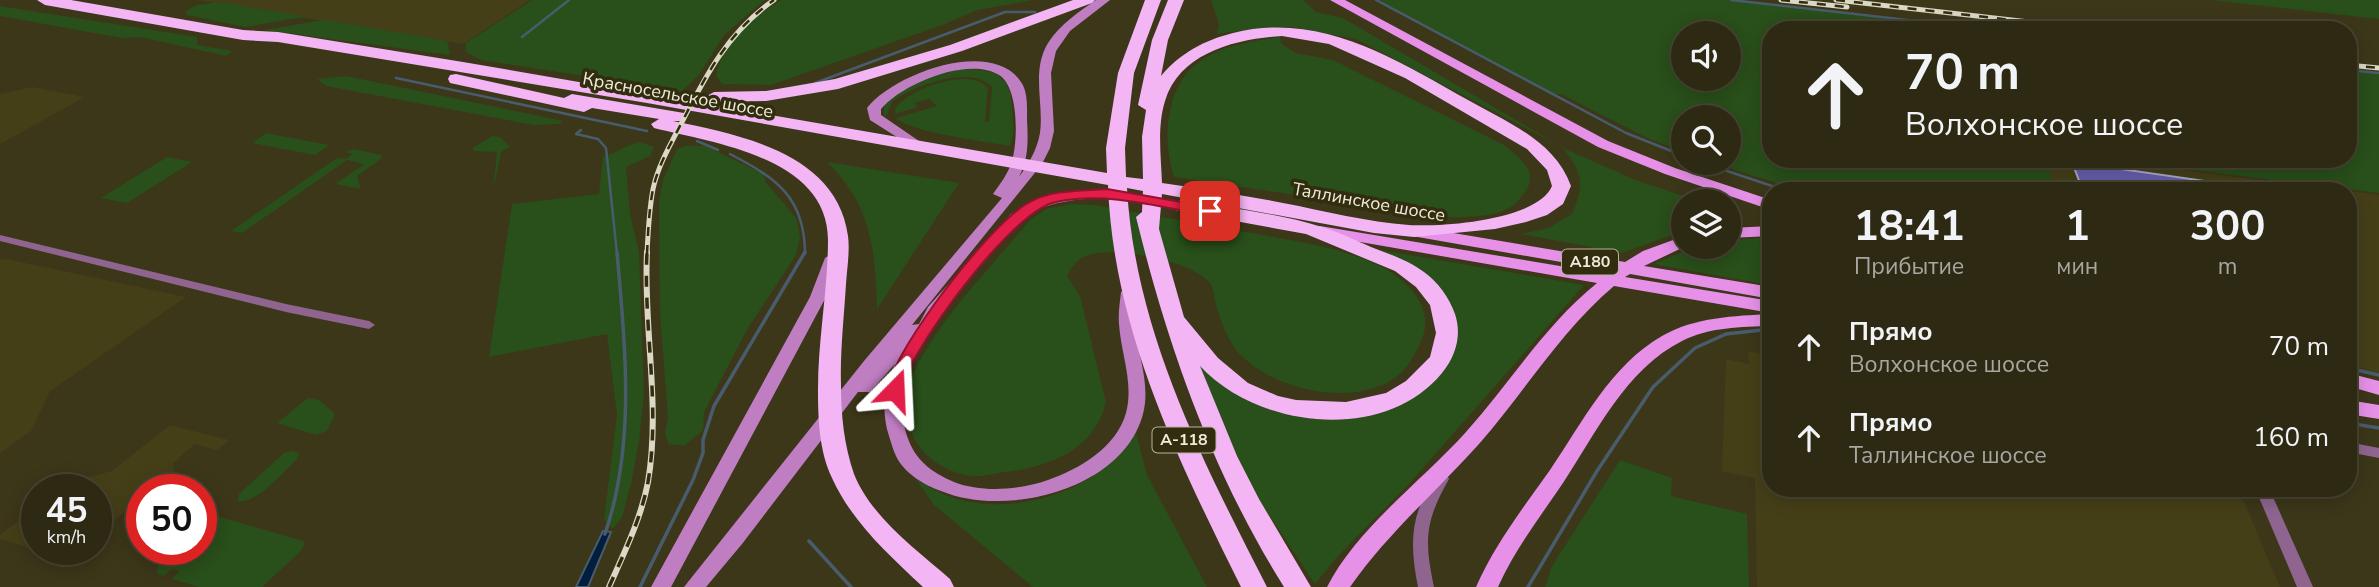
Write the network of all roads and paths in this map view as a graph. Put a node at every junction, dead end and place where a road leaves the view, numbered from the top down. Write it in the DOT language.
graph roads {
  1 [pos="45,0"];
  2 [pos="1087,0"];
  3 [pos="1104,0"];
  4 [pos="1153,0"];
  5 [pos="1176,0"];
  6 [pos="1336,0"];
  7 [pos="243,34"];
  8 [pos="456,79"];
  9 [pos="621,92"];
  10 [pos="914,144"];
  11 [pos="960,152"];
  12 [pos="1107,193"];
  13 [pos="1762,202"];
  14 [pos="986,217"];
  15 [pos="1149,229"];
  16 [pos="1313,230"];
  17 [pos="1410,231"];
  18 [pos="1762,231"];
  19 [pos="1741,232"];
  20 [pos="838,236"];
  21 [pos="0,237"];
  22 [pos="1671,245"];
  23 [pos="1129,286"];
  24 [pos="1762,291"];
  25 [pos="940,305"];
  26 [pos="1762,305"];
  27 [pos="1762,321"];
  28 [pos="1176,322"];
  29 [pos="369,325"];
  30 [pos="2357,382"];
  31 [pos="2379,388"];
  32 [pos="2357,391"];
  33 [pos="2379,394"];
  34 [pos="2357,408"];
  35 [pos="2379,412"];
  36 [pos="1473,436"];
  37 [pos="2357,449"];
  38 [pos="2379,453"];
  39 [pos="2266,497"];
  40 [pos="752,517"];
  41 [pos="735,539"];
  42 [pos="660,587"];
  43 [pos="694,587"];
  44 [pos="703,587"];
  45 [pos="941,587"];
  46 [pos="1254,587"];
  47 [pos="1298,587"];
  48 [pos="1338,587"];
  49 [pos="1426,587"];
  50 [pos="1487,587"];
  51 [pos="2305,587"];
  1 -- 7 [label="highway, Красносельское шоссе"];
  2 -- 9 [label="highway"];
  3 -- 14 [label="main road"];
  4 -- 23 [label="highway, А-118"];
  5 -- 15 [label="highway, А-118"];
  6 -- 13 [label="main road"];
  7 -- 8 [label="highway, Красносельское шоссе"];
  7 -- 9 [label="highway, Красносельское шоссе"];
  8 -- 12 [label="highway, Красносельское шоссе"];
  8 -- 20 [label="highway"];
  9 -- 10 [label="highway, Красносельское шоссе"];
  10 -- 11 [label="highway, Красносельское шоссе"];
  10 -- 14 [label="main road"];
  11 -- 17 [label="highway, Таллинское шоссе"];
  12 -- 16 [label="highway, Таллинское шоссе"];
  12 -- 25 [label="main road"];
  14 -- 40 [label="main road"];
  15 -- 17 [label="highway"];
  15 -- 28 [label="highway, А-118"];
  16 -- 26 [label="main road, Таллинское шоссе"];
  16 -- 28 [label="highway"];
  17 -- 24 [label="main road, Таллинское шоссе / A180"];
  18 -- 19 [label="main road"];
  20 -- 42 [label="main road"];
  20 -- 45 [label="highway"];
  21 -- 29 [label="street"];
  22 -- 36 [label="main road"];
  23 -- 25 [label="main road"];
  23 -- 46 [label="highway, А-118"];
  25 -- 40 [label="main road"];
  27 -- 50 [label="main road"];
  28 -- 47 [label="highway, А-118"];
  30 -- 31 [label="main road"];
  32 -- 33 [label="main road"];
  34 -- 35 [label="main road"];
  36 -- 48 [label="main road"];
  36 -- 49 [label="street"];
  37 -- 38 [label="street"];
  39 -- 51 [label="street"];
  40 -- 41 [label="main road"];
  41 -- 43 [label="main road"];
  41 -- 44 [label="main road"];
}
